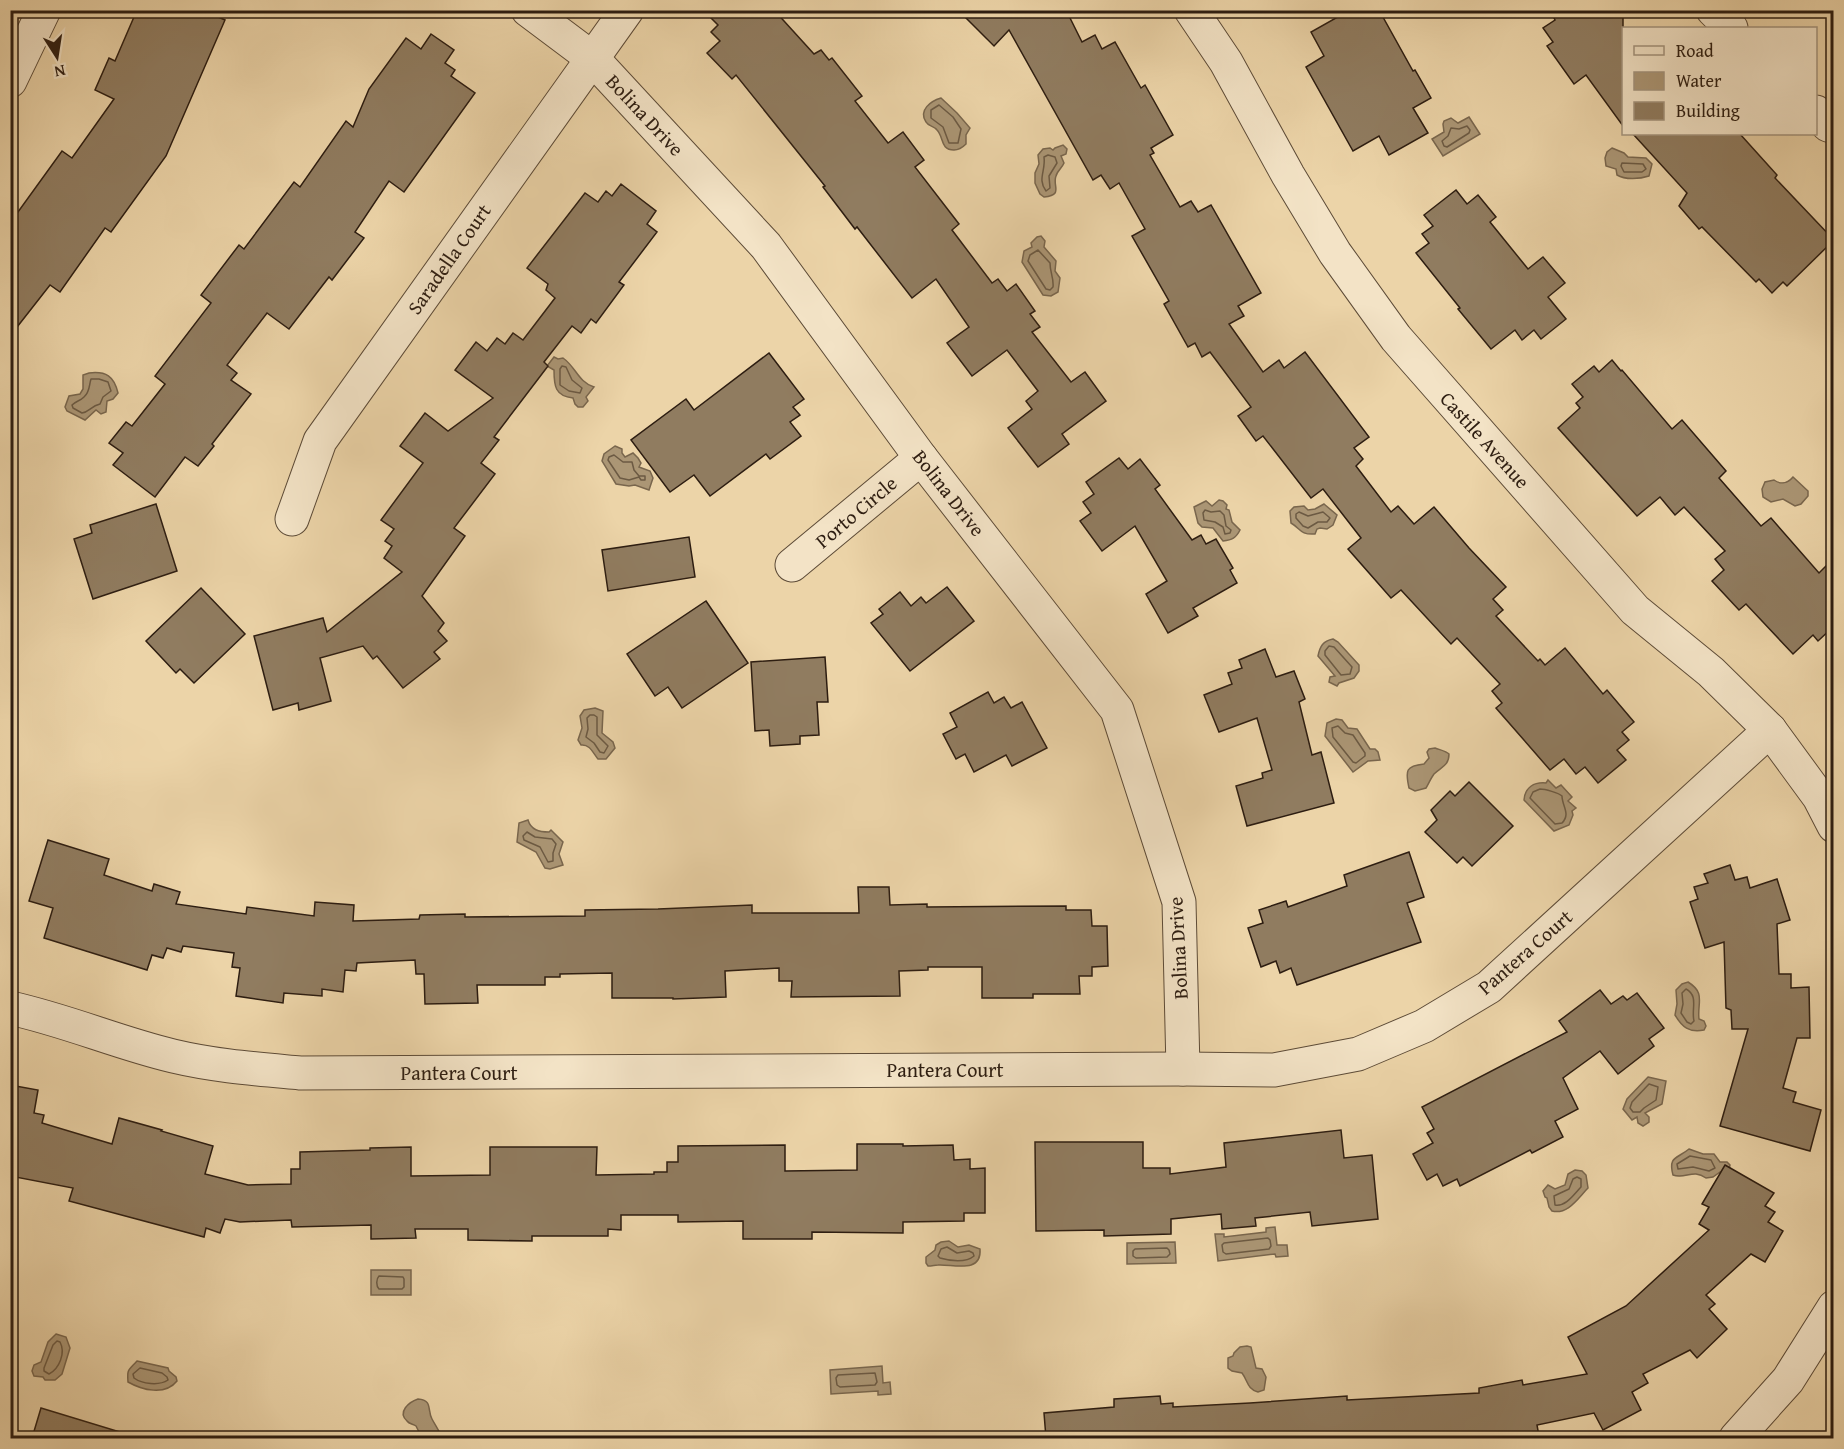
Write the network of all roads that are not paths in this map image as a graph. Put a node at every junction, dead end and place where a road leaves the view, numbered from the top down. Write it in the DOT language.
graph roads {
  1 [pos="44,10"];
  2 [pos="528,10"];
  3 [pos="627,10"];
  4 [pos="1191,10"];
  5 [pos="1713,10"];
  6 [pos="1730,27"];
  7 [pos="592,58"];
  8 [pos="10,81"];
  9 [pos="1817,114"];
  10 [pos="1833,127"];
  11 [pos="921,458"];
  12 [pos="292,519"];
  13 [pos="792,566"];
  14 [pos="1770,730"];
  15 [pos="1833,826"];
  16 [pos="10,1008"];
  17 [pos="1183,1069"];
  18 [pos="1833,1307"];
  19 [pos="1736,1438"];
  1 -- 8 [label="street"];
  2 -- 7 [label="street, Bolina Drive"];
  3 -- 7 [label="street, Saradella Court"];
  4 -- 14 [label="street, Castile Avenue"];
  5 -- 6 [label="street"];
  7 -- 11 [label="street, Bolina Drive"];
  7 -- 12 [label="street, Saradella Court"];
  9 -- 10 [label="street"];
  11 -- 13 [label="street, Porto Circle"];
  11 -- 17 [label="street, Bolina Drive"];
  14 -- 15 [label="street, Castile Avenue"];
  14 -- 17 [label="street, Pantera Court"];
  16 -- 17 [label="street, Pantera Court"];
  18 -- 19 [label="street"];
}
